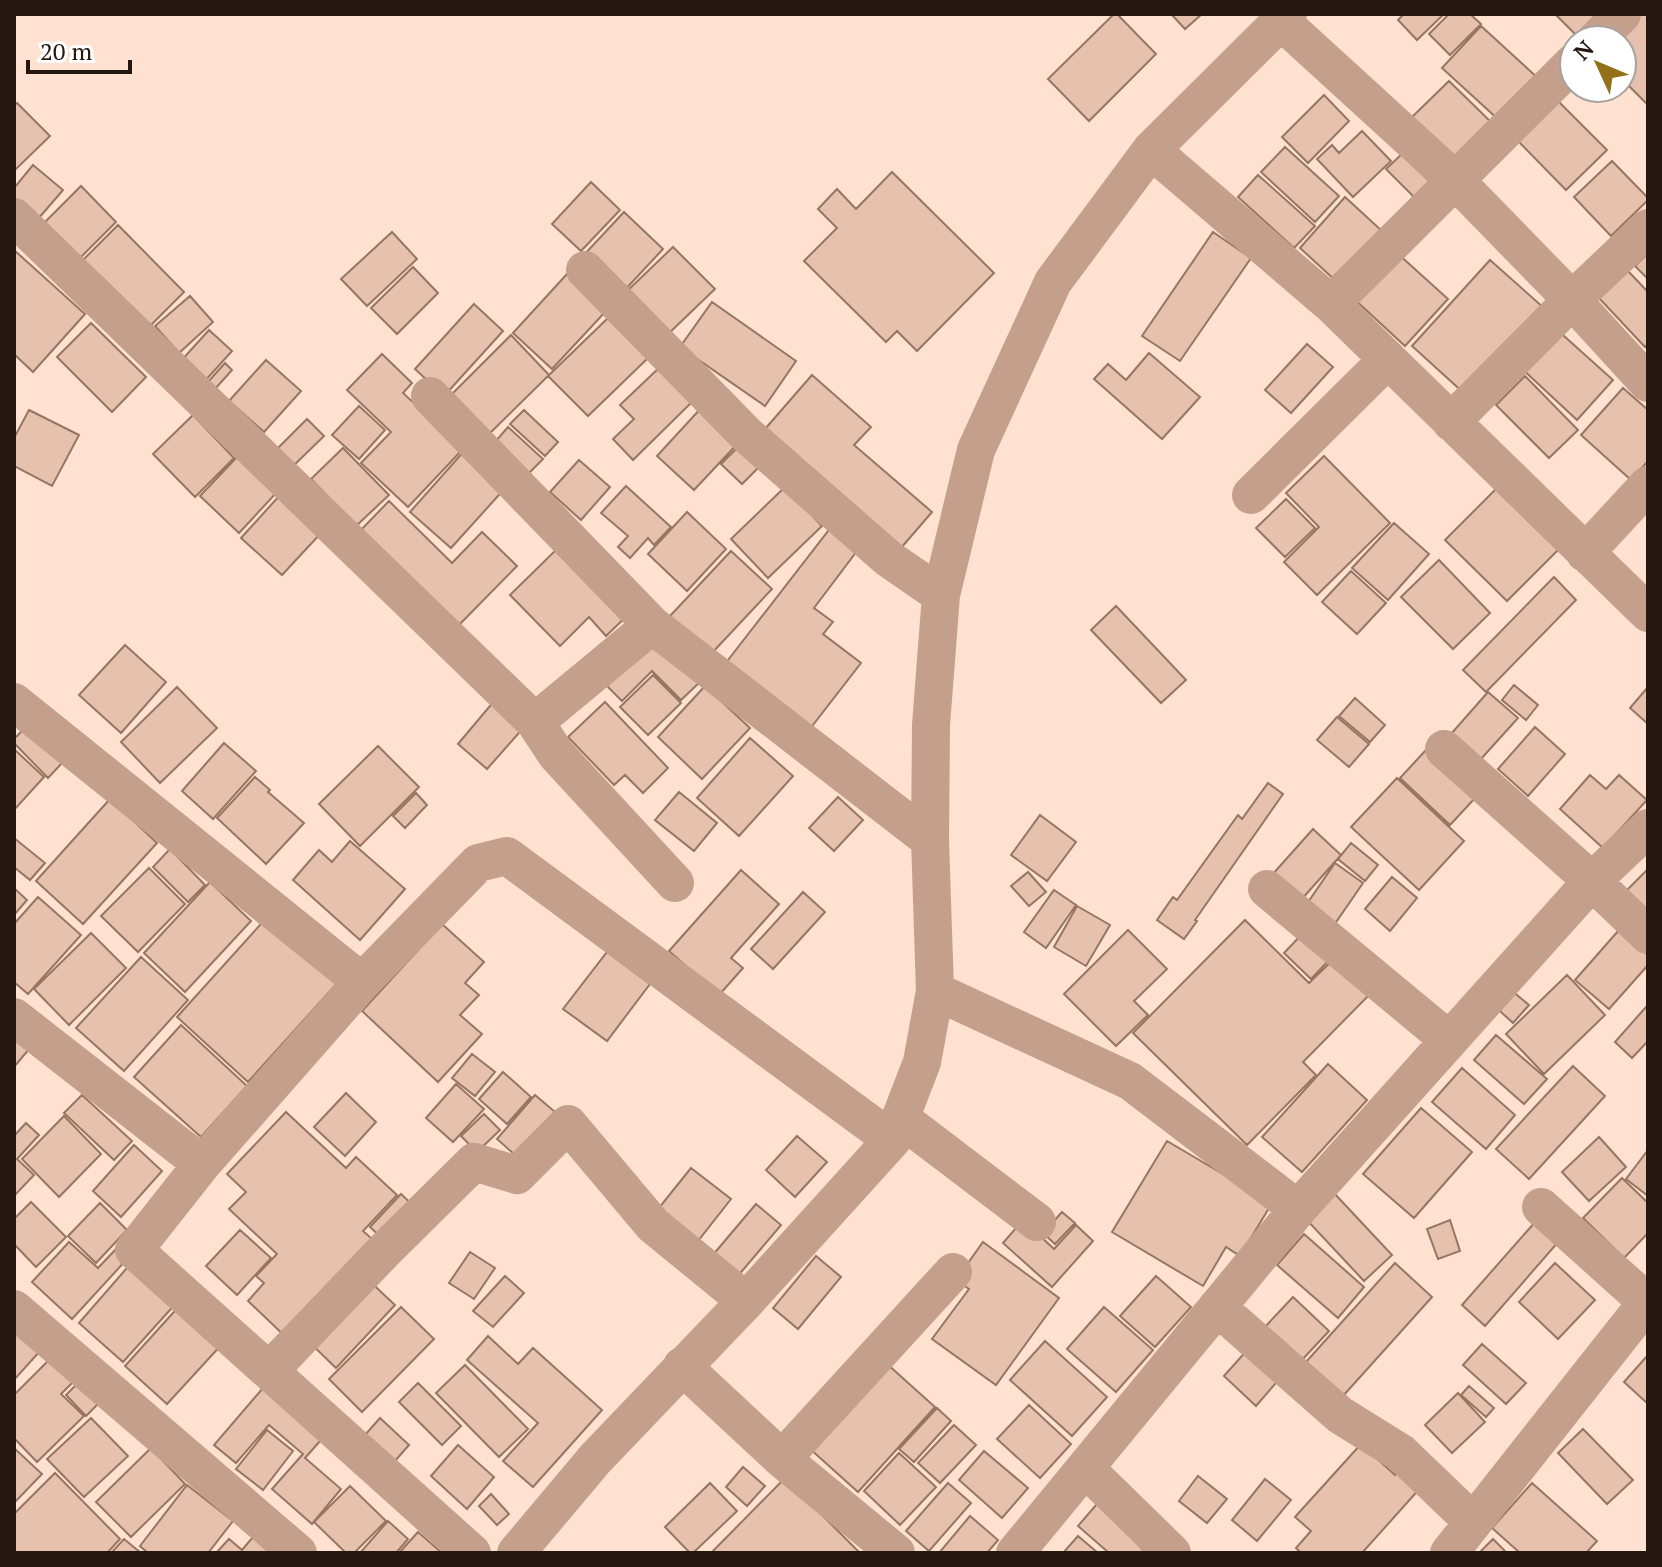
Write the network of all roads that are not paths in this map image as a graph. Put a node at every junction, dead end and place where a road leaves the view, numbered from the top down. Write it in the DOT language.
graph roads {
  1 [pos="1284,17"];
  2 [pos="1558,78"];
  3 [pos="1151,150"];
  4 [pos="1455,180"];
  5 [pos="14,217"];
  6 [pos="1648,228"];
  7 [pos="585,270"];
  8 [pos="1572,300"];
  9 [pos="1331,304"];
  10 [pos="1387,360"];
  11 [pos="1648,383"];
  12 [pos="430,396"];
  13 [pos="1451,422"];
  14 [pos="1648,485"];
  15 [pos="1251,495"];
  16 [pos="1585,553"];
  17 [pos="941,595"];
  18 [pos="1648,613"];
  19 [pos="652,625"];
  20 [pos="14,702"];
  21 [pos="535,722"];
  22 [pos="1444,749"];
  23 [pos="1648,828"];
  24 [pos="930,840"];
  25 [pos="1592,881"];
  26 [pos="675,883"];
  27 [pos="1267,889"];
  28 [pos="1648,935"];
  29 [pos="362,982"];
  30 [pos="935,991"];
  31 [pos="14,1017"];
  32 [pos="1449,1040"];
  33 [pos="896,1129"];
  34 [pos="202,1164"];
  35 [pos="1541,1207"];
  36 [pos="1298,1209"];
  37 [pos="1037,1222"];
  38 [pos="953,1272"];
  39 [pos="746,1301"];
  40 [pos="1648,1301"];
  41 [pos="1217,1307"];
  42 [pos="14,1309"];
  43 [pos="682,1366"];
  44 [pos="269,1371"];
  45 [pos="782,1459"];
  46 [pos="1085,1468"];
  47 [pos="1473,1522"];
  48 [pos="298,1553"];
  49 [pos="472,1553"];
  50 [pos="516,1553"];
  51 [pos="896,1553"];
  52 [pos="1015,1553"];
  53 [pos="1172,1553"];
  54 [pos="1449,1553"];
  1 -- 3 [label="street"];
  1 -- 4 [label="street"];
  2 -- 4 [label="street"];
  3 -- 9 [label="street"];
  3 -- 17 [label="street"];
  4 -- 8 [label="street"];
  4 -- 9 [label="street"];
  5 -- 21 [label="street"];
  6 -- 8 [label="street"];
  7 -- 17 [label="street"];
  8 -- 11 [label="street"];
  8 -- 13 [label="street"];
  9 -- 10 [label="street"];
  10 -- 13 [label="street"];
  10 -- 15 [label="street"];
  12 -- 19 [label="street"];
  13 -- 16 [label="street"];
  14 -- 16 [label="street"];
  16 -- 18 [label="street"];
  17 -- 24 [label="street"];
  19 -- 21 [label="street"];
  19 -- 24 [label="street"];
  20 -- 29 [label="street"];
  21 -- 26 [label="street"];
  22 -- 25 [label="street"];
  23 -- 25 [label="street"];
  24 -- 30 [label="street"];
  25 -- 28 [label="street"];
  25 -- 32 [label="street"];
  27 -- 32 [label="street"];
  29 -- 33 [label="street"];
  29 -- 34 [label="street"];
  30 -- 33 [label="street"];
  30 -- 36 [label="street"];
  31 -- 34 [label="street"];
  32 -- 36 [label="street"];
  33 -- 37 [label="street"];
  33 -- 39 [label="street"];
  34 -- 44 [label="street"];
  35 -- 40 [label="street"];
  36 -- 41 [label="street"];
  38 -- 45 [label="street"];
  39 -- 43 [label="street"];
  39 -- 44 [label="street"];
  40 -- 47 [label="street"];
  41 -- 46 [label="street"];
  41 -- 47 [label="street"];
  42 -- 48 [label="street"];
  43 -- 45 [label="street"];
  43 -- 50 [label="street"];
  44 -- 49 [label="street"];
  45 -- 51 [label="street"];
  46 -- 52 [label="street"];
  46 -- 53 [label="street"];
  47 -- 54 [label="street"];
}
